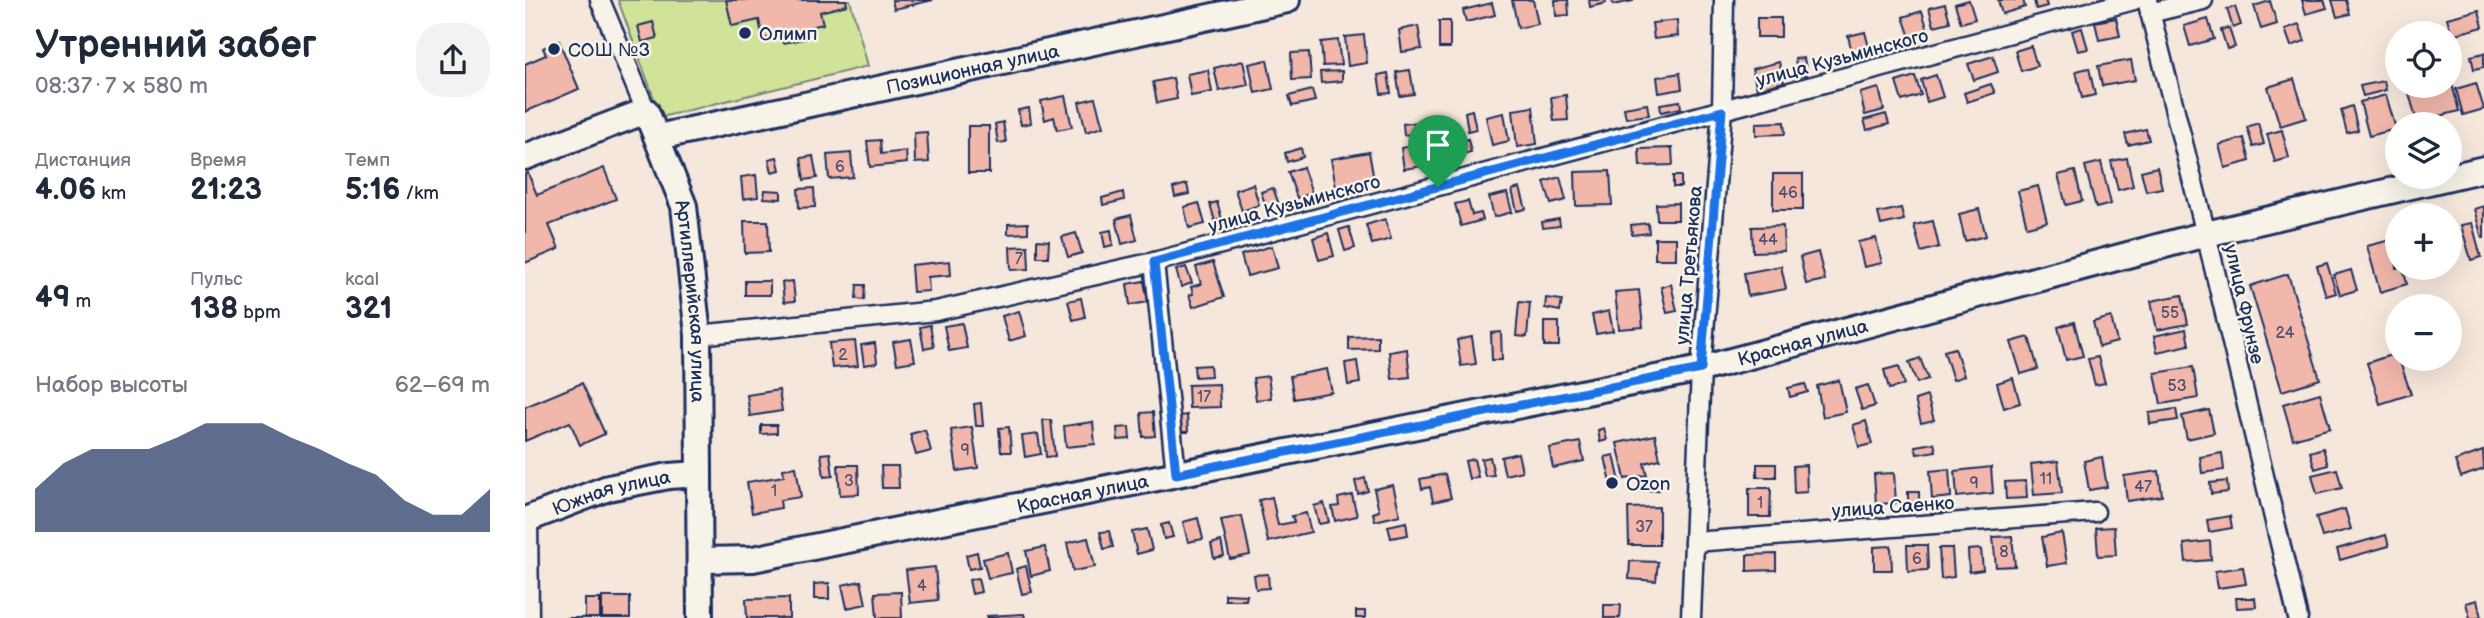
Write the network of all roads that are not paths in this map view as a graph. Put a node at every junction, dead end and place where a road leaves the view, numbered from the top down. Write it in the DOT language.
graph roads {
  1 [pos="600,0"];
  2 [pos="1287,0"];
  3 [pos="1724,0"];
  4 [pos="2134,0"];
  5 [pos="2203,0"];
  6 [pos="2148,6"];
  7 [pos="646,111"];
  8 [pos="1722,111"];
  9 [pos="658,137"];
  10 [pos="525,157"];
  11 [pos="2484,169"];
  12 [pos="2207,234"];
  13 [pos="1154,262"];
  14 [pos="698,335"];
  15 [pos="1701,369"];
  16 [pos="699,474"];
  17 [pos="1176,474"];
  18 [pos="2095,512"];
  19 [pos="527,519"];
  20 [pos="1694,542"];
  21 [pos="701,560"];
  22 [pos="529,618"];
  23 [pos="700,618"];
  24 [pos="1691,618"];
  25 [pos="2298,618"];
  1 -- 7 [label="street, Артиллерийская улица"];
  2 -- 9 [label="main road, Позиционная улица"];
  3 -- 8 [label="street, улица Третьякова"];
  4 -- 8 [label="street, улица Кузьминского"];
  5 -- 6 [label="street"];
  6 -- 12 [label="street, улица Фрунзе"];
  7 -- 9 [label="main road, Артиллерийская улица"];
  7 -- 10 [label="main road"];
  8 -- 13 [label="street, улица Кузьминского"];
  8 -- 15 [label="street, улица Третьякова"];
  9 -- 14 [label="main road, Артиллерийская улица"];
  11 -- 12 [label="main road, Красная улица"];
  12 -- 15 [label="main road, Красная улица"];
  12 -- 25 [label="street, улица Фрунзе"];
  13 -- 14 [label="street, улица Кузьминского"];
  13 -- 17 [label="street"];
  14 -- 16 [label="main road, Артиллерийская улица"];
  15 -- 17 [label="main road, Красная улица"];
  15 -- 20 [label="street, улица Третьякова"];
  16 -- 19 [label="main road, Южная улица"];
  16 -- 21 [label="main road, Артиллерийская улица"];
  17 -- 21 [label="main road, Красная улица"];
  18 -- 20 [label="street, улица Саенко"];
  19 -- 22 [label="street"];
  20 -- 24 [label="street, улица Третьякова"];
  21 -- 23 [label="main road, Артиллерийская улица"];
}
